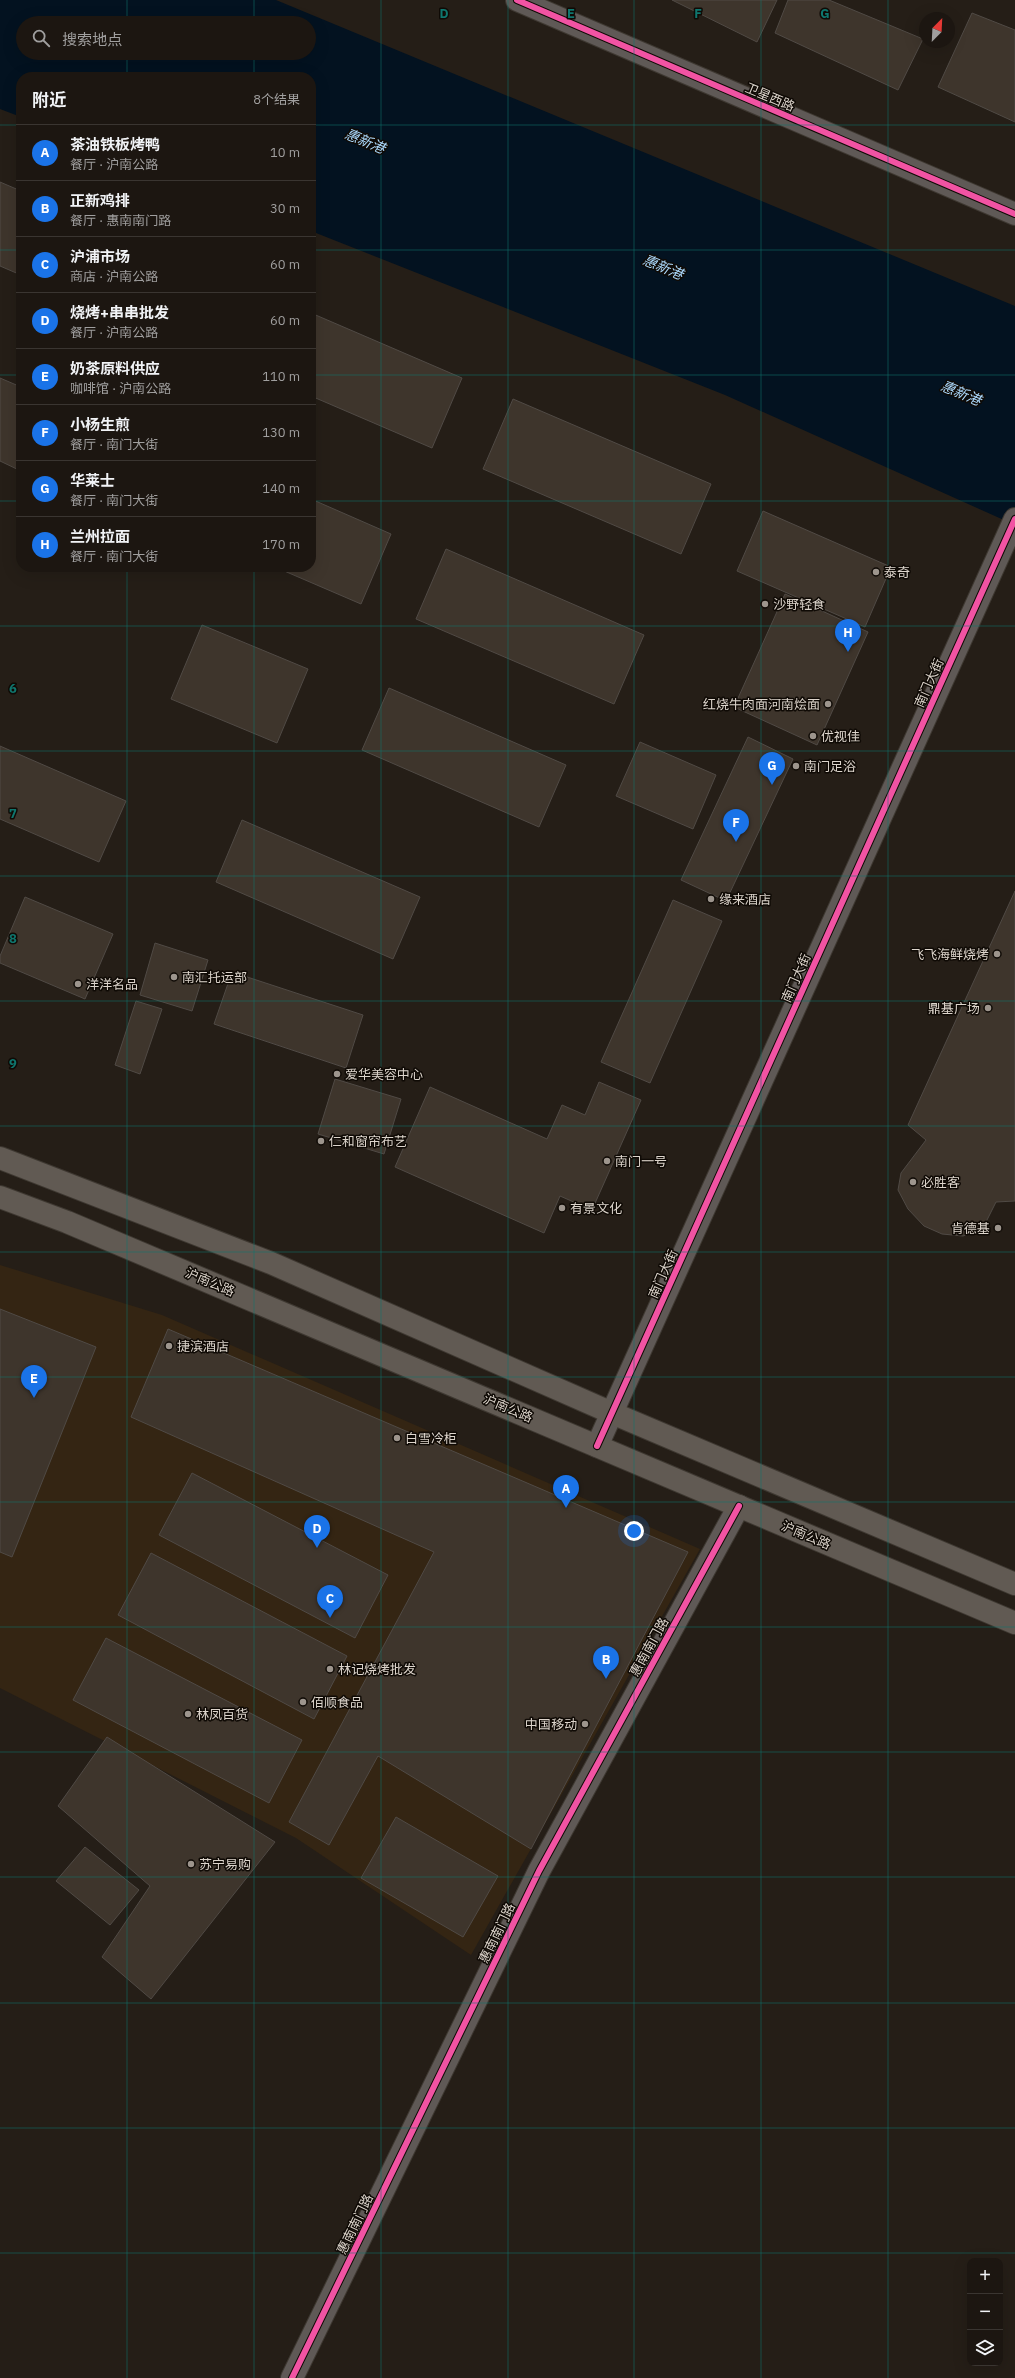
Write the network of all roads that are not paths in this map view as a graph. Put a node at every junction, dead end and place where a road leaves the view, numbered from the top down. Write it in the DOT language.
graph roads {
  1 [pos="517,0"];
  2 [pos="1015,214"];
  3 [pos="1015,519"];
  4 [pos="0,1158"];
  5 [pos="0,1197"];
  6 [pos="612,1413"];
  7 [pos="597,1446"];
  8 [pos="738,1506"];
  9 [pos="1015,1584"];
  10 [pos="1015,1623"];
  11 [pos="292,2378"];
  1 -- 2 [label="street, 卫星西路"];
  3 -- 6 [label="street, 南门大街"];
  4 -- 6 [label="main road"];
  5 -- 7 [label="main road, 沪南公路"];
  6 -- 7 [label="street, 南门大街"];
  6 -- 9 [label="main road"];
  7 -- 8 [label="main road, 沪南公路"];
  8 -- 10 [label="main road, 沪南公路"];
  8 -- 11 [label="street, 惠南南门路"];
}
